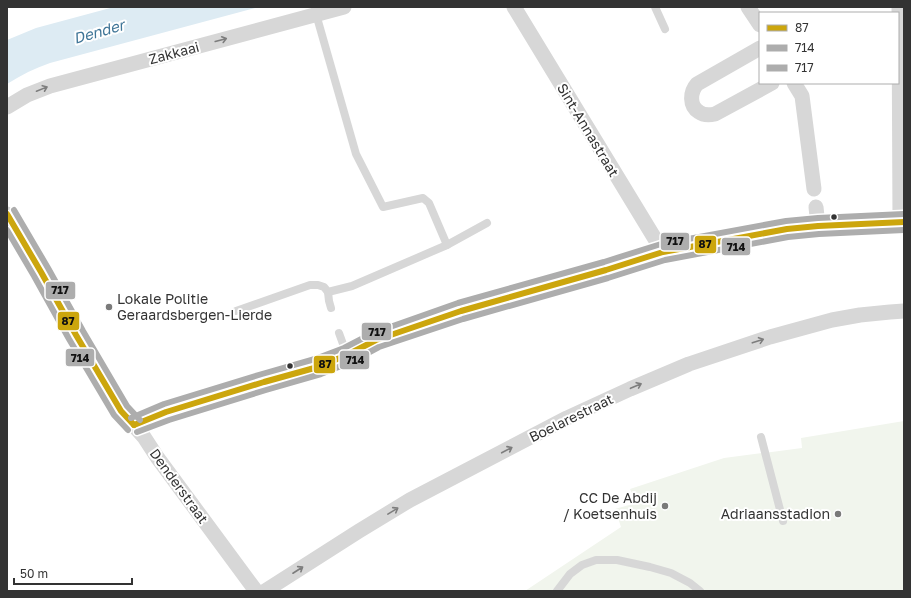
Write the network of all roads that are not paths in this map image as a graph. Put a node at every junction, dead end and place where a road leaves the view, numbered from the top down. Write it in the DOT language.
graph roads {
  1 [pos="344,7"];
  2 [pos="514,7"];
  3 [pos="655,7"];
  4 [pos="748,7"];
  5 [pos="899,7"];
  6 [pos="316,14"];
  7 [pos="759,24"];
  8 [pos="665,29"];
  9 [pos="759,49"];
  10 [pos="770,84"];
  11 [pos="801,90"];
  12 [pos="7,107"];
  13 [pos="814,189"];
  14 [pos="816,207"];
  15 [pos="7,214"];
  16 [pos="902,222"];
  17 [pos="487,223"];
  18 [pos="818,226"];
  19 [pos="447,245"];
  20 [pos="663,252"];
  21 [pos="328,292"];
  22 [pos="331,308"];
  23 [pos="236,311"];
  24 [pos="904,311"];
  25 [pos="339,333"];
  26 [pos="347,356"];
  27 [pos="134,425"];
  28 [pos="761,437"];
  29 [pos="783,521"];
  30 [pos="256,591"];
  31 [pos="265,591"];
  32 [pos="557,591"];
  33 [pos="700,591"];
  1 -- 6 [label="street, Zakkaai"];
  2 -- 20 [label="street, Sint-Annastraat"];
  3 -- 8 [label="lane"];
  4 -- 7 [label="street"];
  5 -- 16 [label="street"];
  12 -- 6 [label="street, Zakkaai, one-way"];
  6 -- 19 [label="lane"];
  9 -- 10 [label="street"];
  11 -- 13 [label="street"];
  14 -- 18 [label="street"];
  15 -- 27 [label="street, Denderstraat"];
  16 -- 18 [label="street"];
  17 -- 19 [label="lane"];
  18 -- 20 [label="street"];
  19 -- 21 [label="lane"];
  20 -- 26 [label="street"];
  21 -- 22 [label="lane"];
  21 -- 23 [label="lane"];
  31 -- 24 [label="street, Boelarestraat, one-way"];
  25 -- 26 [label="lane"];
  26 -- 27 [label="street"];
  27 -- 30 [label="street, Denderstraat"];
  28 -- 29 [label="lane"];
  32 -- 33 [label="lane"];
}
